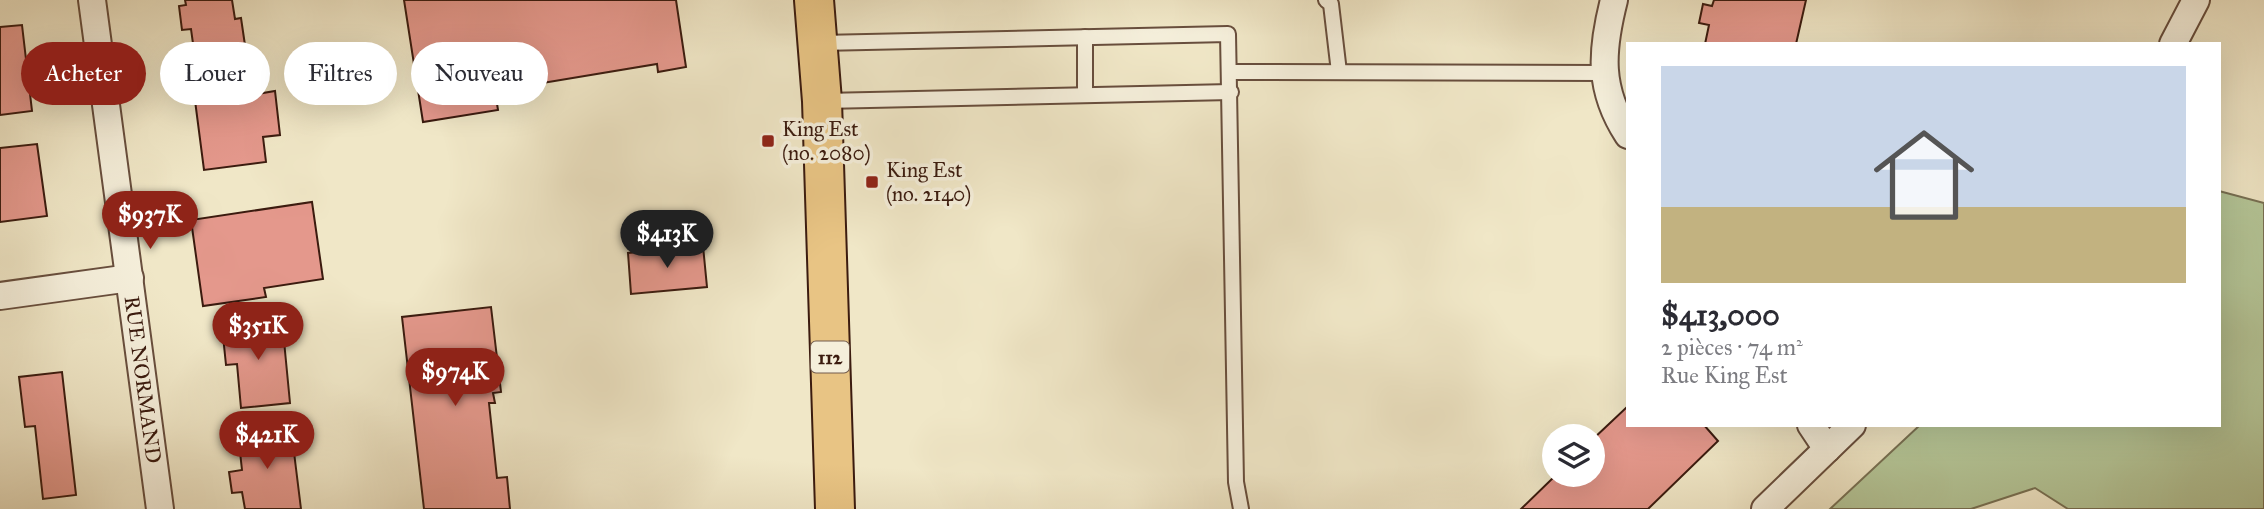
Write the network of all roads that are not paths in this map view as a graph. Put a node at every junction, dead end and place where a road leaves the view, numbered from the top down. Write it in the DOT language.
graph roads {
  1 [pos="92,0"];
  2 [pos="814,0"];
  3 [pos="1614,0"];
  4 [pos="2196,0"];
  5 [pos="1330,1"];
  6 [pos="1085,37"];
  7 [pos="2174,42"];
  8 [pos="818,43"];
  9 [pos="1230,72"];
  10 [pos="1339,72"];
  11 [pos="1605,73"];
  12 [pos="1231,92"];
  13 [pos="1085,95"];
  14 [pos="822,101"];
  15 [pos="1626,131"];
  16 [pos="130,278"];
  17 [pos="0,296"];
  18 [pos="1812,427"];
  19 [pos="1850,427"];
  20 [pos="1827,449"];
  21 [pos="160,509"];
  22 [pos="835,509"];
  23 [pos="1241,509"];
  24 [pos="1765,509"];
  1 -- 16 [label="street, RUE NORMAND"];
  2 -- 8 [label="main road, 112"];
  3 -- 11 [label="street"];
  4 -- 7 [label="street"];
  5 -- 10 [label="lane"];
  6 -- 8 [label="lane"];
  6 -- 9 [label="lane"];
  6 -- 13 [label="lane"];
  8 -- 14 [label="main road, 112"];
  9 -- 10 [label="lane"];
  9 -- 12 [label="lane"];
  10 -- 11 [label="lane"];
  11 -- 15 [label="street"];
  12 -- 13 [label="lane"];
  12 -- 23 [label="lane"];
  13 -- 14 [label="lane"];
  14 -- 22 [label="main road, 112"];
  16 -- 17 [label="street"];
  16 -- 21 [label="street, RUE NORMAND"];
  18 -- 20 [label="street"];
  19 -- 20 [label="street"];
  20 -- 24 [label="street"];
}
